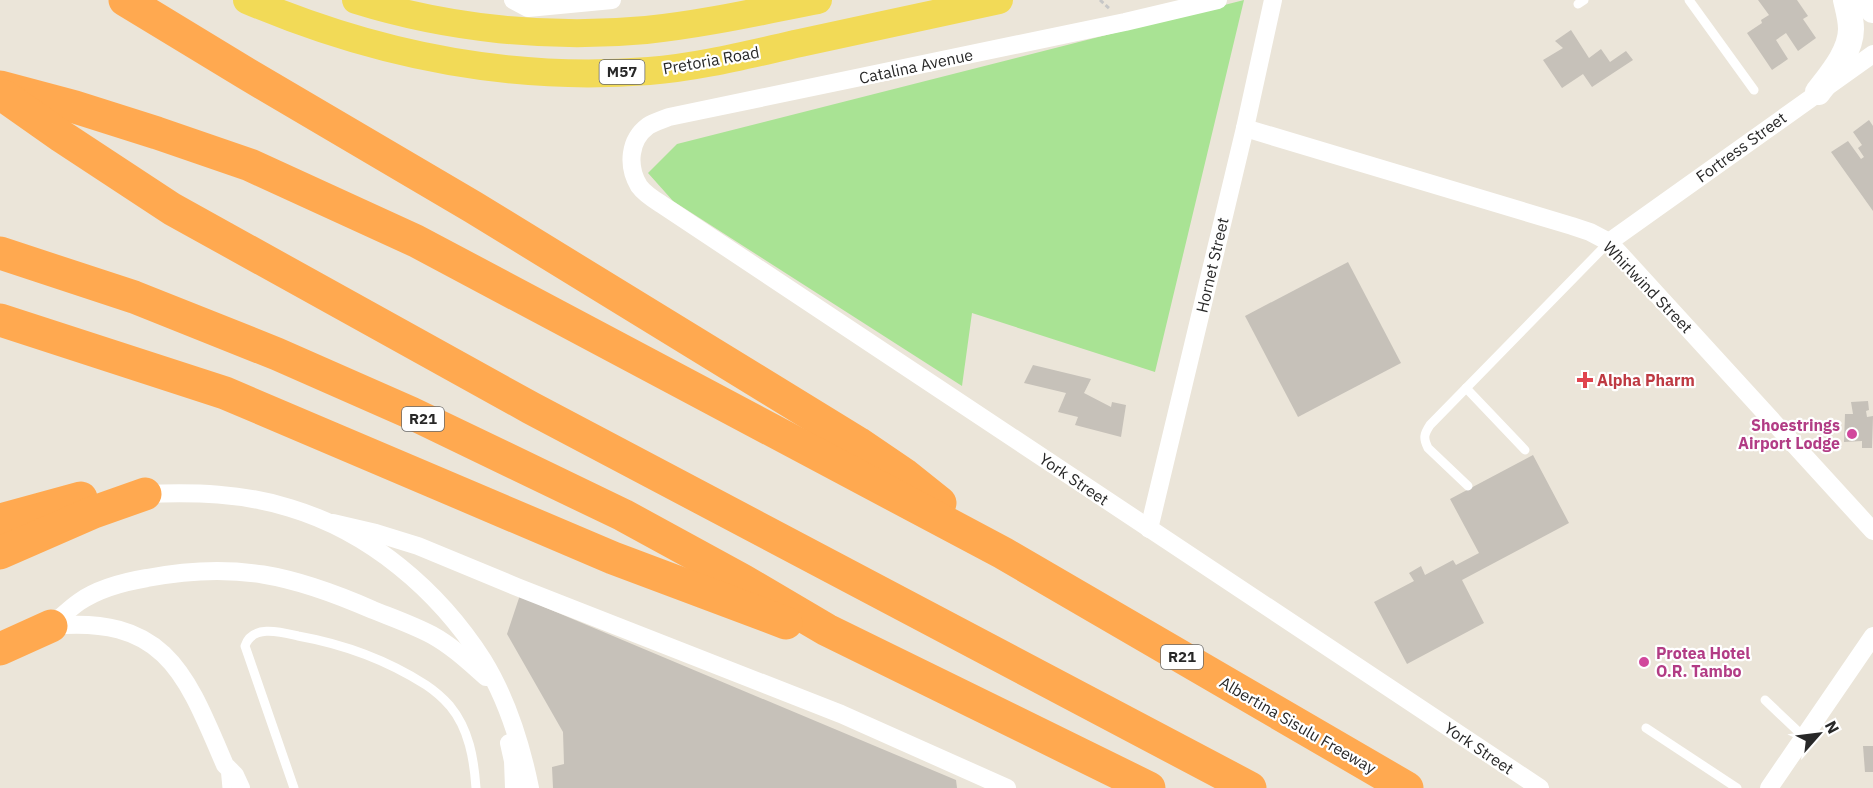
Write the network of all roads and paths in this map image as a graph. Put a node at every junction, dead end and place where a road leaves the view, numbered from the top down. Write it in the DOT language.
graph roads {
  1 [pos="125,0"];
  2 [pos="247,0"];
  3 [pos="356,0"];
  4 [pos="513,0"];
  5 [pos="612,0"];
  6 [pos="818,0"];
  7 [pos="999,0"];
  8 [pos="1218,0"];
  9 [pos="1274,0"];
  10 [pos="1689,0"];
  11 [pos="1846,0"];
  12 [pos="1866,0"];
  13 [pos="1873,10"];
  14 [pos="1873,54"];
  15 [pos="0,87"];
  16 [pos="1754,90"];
  17 [pos="1818,92"];
  18 [pos="0,93"];
  19 [pos="1245,128"];
  20 [pos="631,153"];
  21 [pos="1609,242"];
  22 [pos="0,253"];
  23 [pos="0,302"];
  24 [pos="0,320"];
  25 [pos="1466,388"];
  26 [pos="225,393"];
  27 [pos="1525,450"];
  28 [pos="1468,486"];
  29 [pos="146,494"];
  30 [pos="0,520"];
  31 [pos="333,523"];
  32 [pos="1149,529"];
  33 [pos="1873,531"];
  34 [pos="0,553"];
  35 [pos="1003,554"];
  36 [pos="827,630"];
  37 [pos="28,633"];
  38 [pos="1873,636"];
  39 [pos="0,649"];
  40 [pos="500,694"];
  41 [pos="1765,700"];
  42 [pos="1646,728"];
  43 [pos="1804,737"];
  44 [pos="225,765"];
  45 [pos="227,788"];
  46 [pos="241,788"];
  47 [pos="294,788"];
  48 [pos="476,788"];
  49 [pos="514,788"];
  50 [pos="530,788"];
  51 [pos="1007,788"];
  52 [pos="1149,788"];
  53 [pos="1251,788"];
  54 [pos="1407,788"];
  55 [pos="1540,788"];
  56 [pos="1737,788"];
  57 [pos="1769,788"];
  1 -- 35 [label="highway"];
  2 -- 7 [label="main road, Pretoria Road / M57"];
  3 -- 6 [label="main road"];
  4 -- 5 [label="street"];
  8 -- 20 [label="street, Catalina Avenue"];
  9 -- 19 [label="street, Hornet Street"];
  10 -- 16 [label="lane"];
  11 -- 17 [label="street"];
  12 -- 13 [label="street"];
  14 -- 17 [label="street, Fortress Street"];
  15 -- 35 [label="highway, R21"];
  17 -- 21 [label="street, Fortress Street"];
  18 -- 53 [label="highway"];
  19 -- 21 [label="street, Whirlwind Street"];
  19 -- 32 [label="street, Hornet Street"];
  20 -- 32 [label="street, York Street"];
  21 -- 25 [label="lane"];
  21 -- 33 [label="street, Whirlwind Street"];
  22 -- 36 [label="highway, R21"];
  23 -- 26 [label="highway"];
  24 -- 26 [label="highway"];
  25 -- 27 [label="lane"];
  25 -- 28 [label="lane"];
  26 -- 36 [label="highway"];
  29 -- 30 [label="highway"];
  29 -- 31 [label="street"];
  29 -- 34 [label="highway"];
  31 -- 40 [label="street"];
  31 -- 51 [label="street"];
  32 -- 55 [label="street, York Street"];
  35 -- 54 [label="highway, Albertina Sisulu Freeway / R21"];
  36 -- 52 [label="highway, R21"];
  37 -- 39 [label="highway"];
  37 -- 40 [label="street"];
  37 -- 44 [label="street"];
  38 -- 43 [label="street"];
  40 -- 49 [label="street"];
  40 -- 50 [label="street"];
  41 -- 43 [label="lane"];
  42 -- 56 [label="lane"];
  43 -- 57 [label="street"];
  44 -- 45 [label="lane"];
  44 -- 46 [label="street"];
  47 -- 48 [label="lane"];
}
